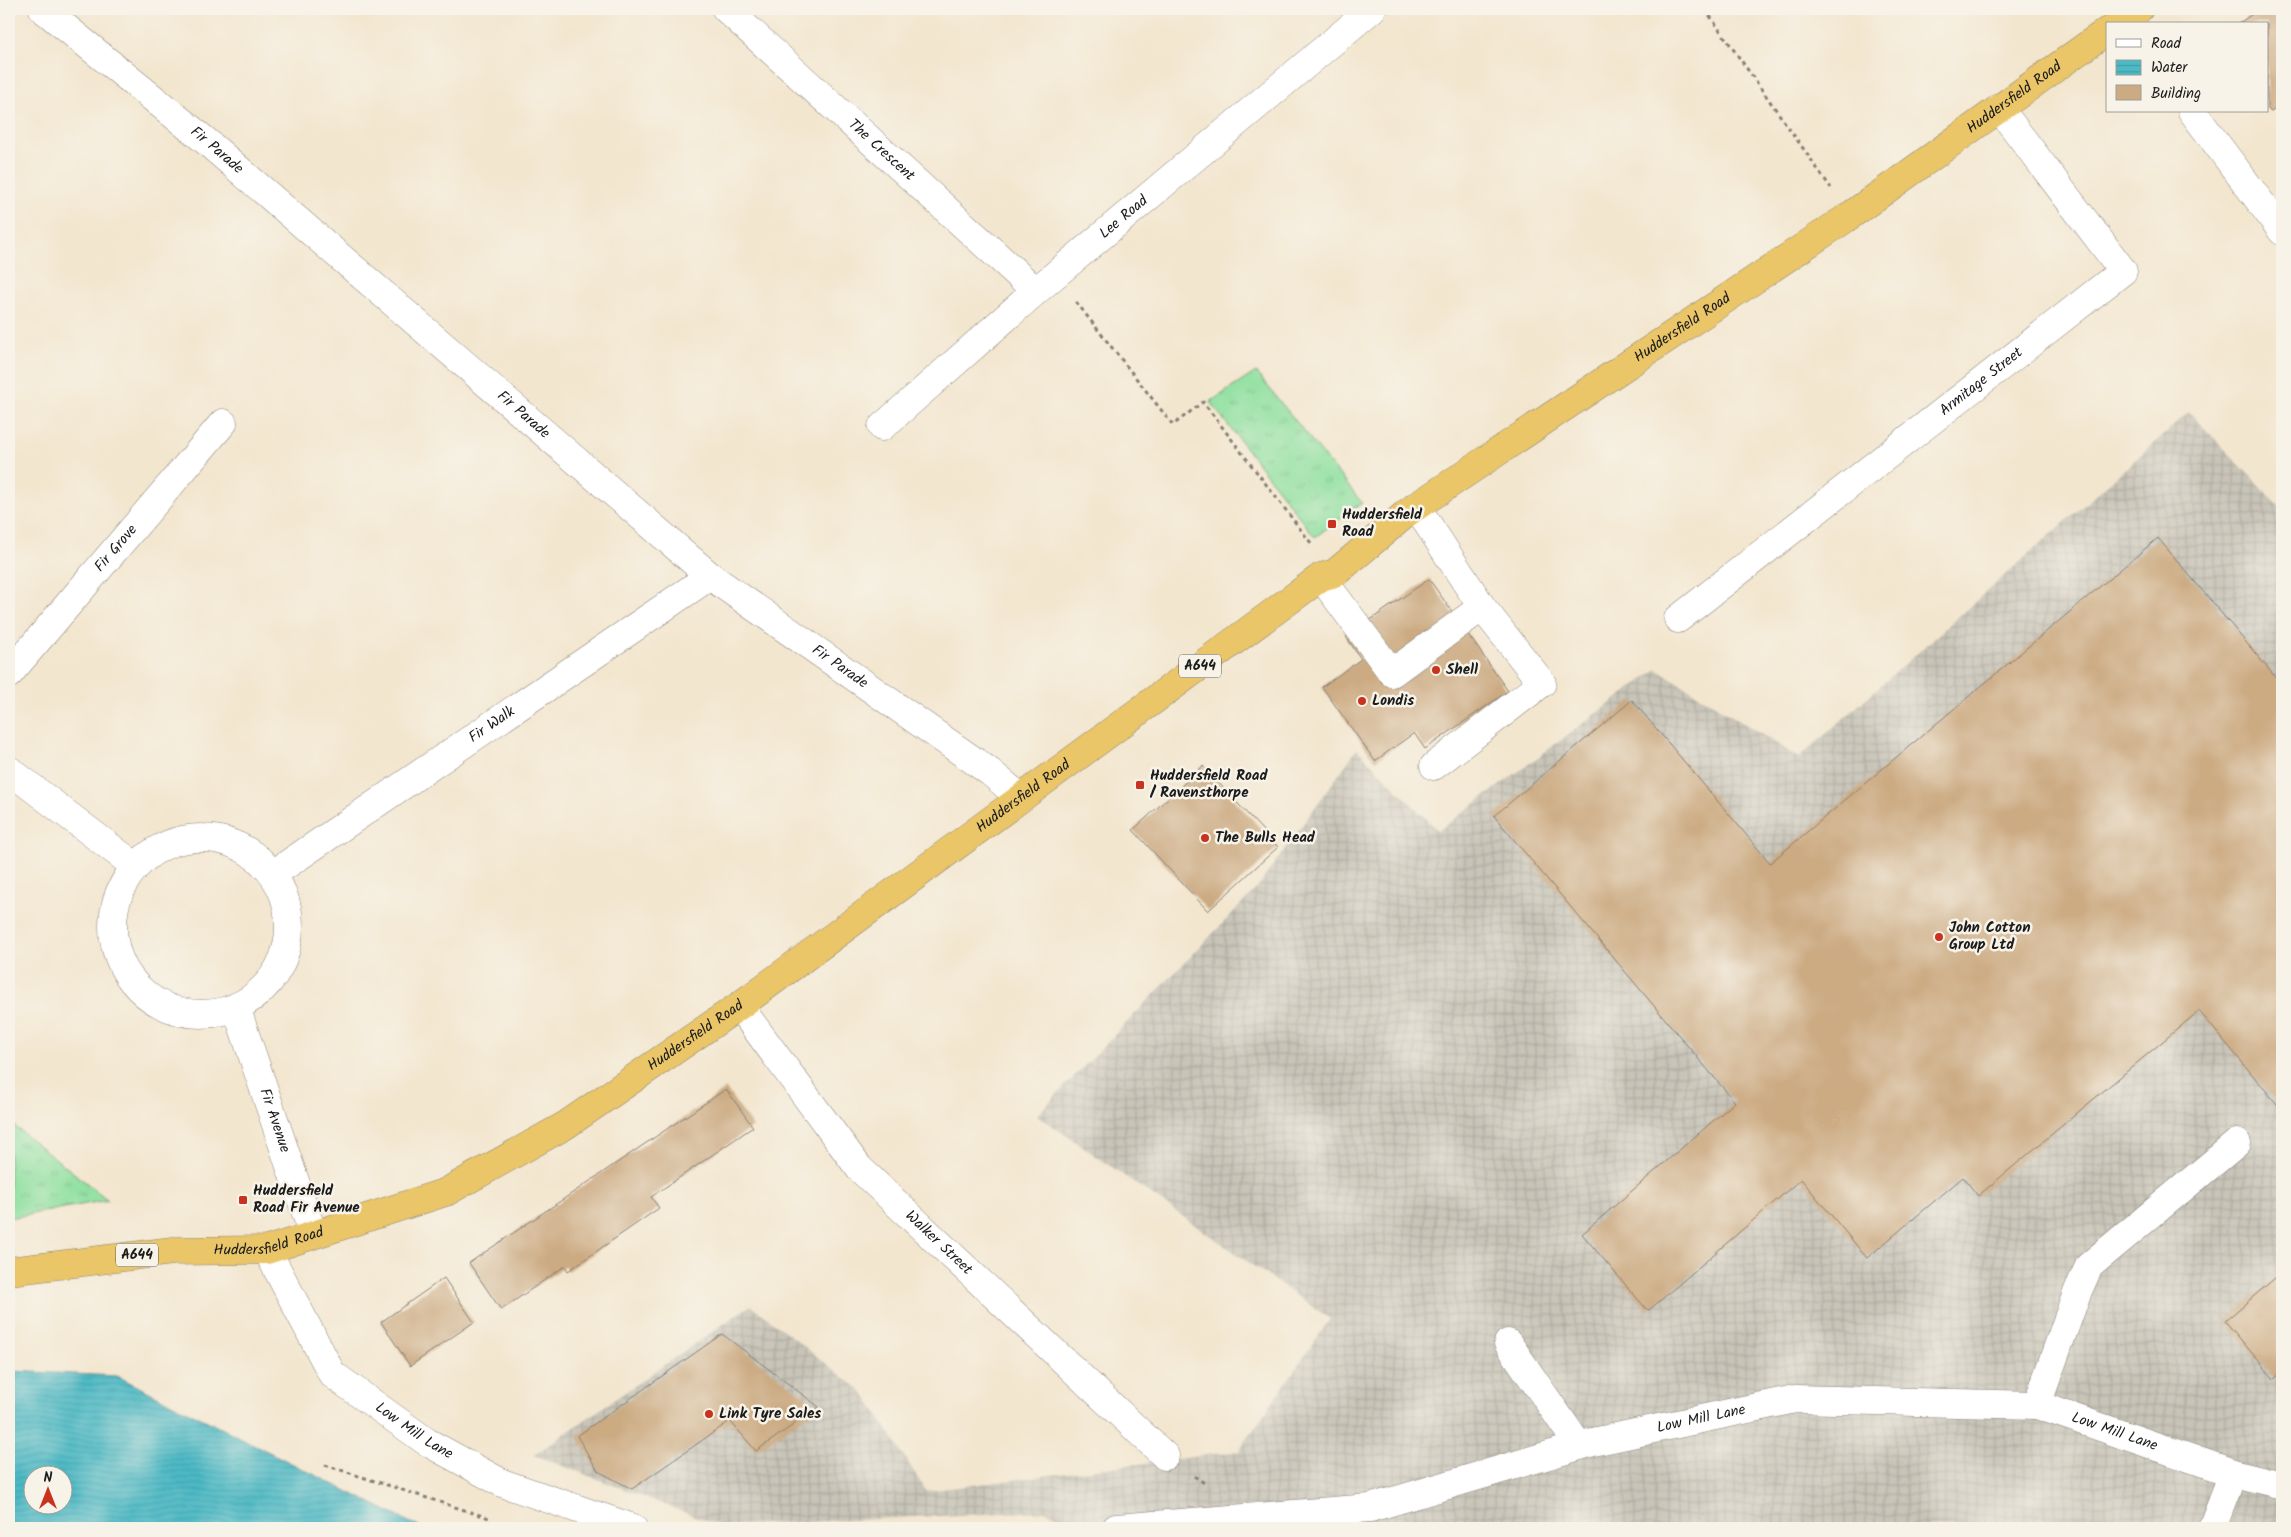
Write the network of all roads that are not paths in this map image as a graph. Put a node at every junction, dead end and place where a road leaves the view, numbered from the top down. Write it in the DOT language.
graph roads {
  1 [pos="43,9"];
  2 [pos="726,9"];
  3 [pos="1369,10"];
  4 [pos="2106,33"];
  5 [pos="1999,108"];
  6 [pos="2193,112"];
  7 [pos="2282,231"];
  8 [pos="1046,283"];
  9 [pos="223,423"];
  10 [pos="882,427"];
  11 [pos="1416,506"];
  12 [pos="1328,575"];
  13 [pos="710,576"];
  14 [pos="1482,607"];
  15 [pos="1678,619"];
  16 [pos="9,674"];
  17 [pos="1434,766"];
  18 [pos="9,770"];
  19 [pos="1021,798"];
  20 [pos="135,866"];
  21 [pos="273,874"];
  22 [pos="739,1006"];
  23 [pos="236,1007"];
  24 [pos="2237,1142"];
  25 [pos="313,1234"];
  26 [pos="267,1250"];
  27 [pos="9,1271"];
  28 [pos="1508,1344"];
  29 [pos="2037,1405"];
  30 [pos="1579,1446"];
  31 [pos="1165,1456"];
  32 [pos="2233,1473"];
  33 [pos="2282,1485"];
  34 [pos="633,1528"];
  35 [pos="1116,1528"];
  36 [pos="2212,1528"];
  1 -- 13 [label="street, Fir Parade"];
  2 -- 8 [label="street, The Crescent"];
  3 -- 8 [label="street, Lee Road"];
  4 -- 5 [label="highway, Huddersfield Road / A644"];
  5 -- 11 [label="highway, Huddersfield Road / A644"];
  5 -- 15 [label="street, Armitage Street"];
  6 -- 7 [label="street"];
  8 -- 10 [label="street, Lee Road"];
  9 -- 16 [label="street, Fir Grove"];
  11 -- 12 [label="highway, Huddersfield Road / A644"];
  11 -- 14 [label="street"];
  12 -- 14 [label="street"];
  12 -- 19 [label="highway, Huddersfield Road / A644"];
  13 -- 19 [label="street, Fir Parade"];
  13 -- 21 [label="street, Fir Walk"];
  14 -- 17 [label="street"];
  18 -- 20 [label="street"];
  19 -- 22 [label="highway, Huddersfield Road / A644"];
  20 -- 21 [label="street"];
  20 -- 23 [label="street"];
  21 -- 23 [label="street"];
  22 -- 25 [label="highway, Huddersfield Road / A644"];
  22 -- 31 [label="street, Walker Street"];
  23 -- 25 [label="street, Fir Avenue"];
  24 -- 29 [label="street"];
  25 -- 26 [label="highway, Huddersfield Road / A644"];
  26 -- 27 [label="highway, Huddersfield Road / A644"];
  26 -- 34 [label="street, Low Mill Lane"];
  28 -- 30 [label="street"];
  29 -- 30 [label="street, Low Mill Lane"];
  29 -- 32 [label="street, Low Mill Lane"];
  30 -- 35 [label="street, Low Mill Lane"];
  32 -- 33 [label="street, Low Mill Lane"];
  32 -- 36 [label="street"];
}
